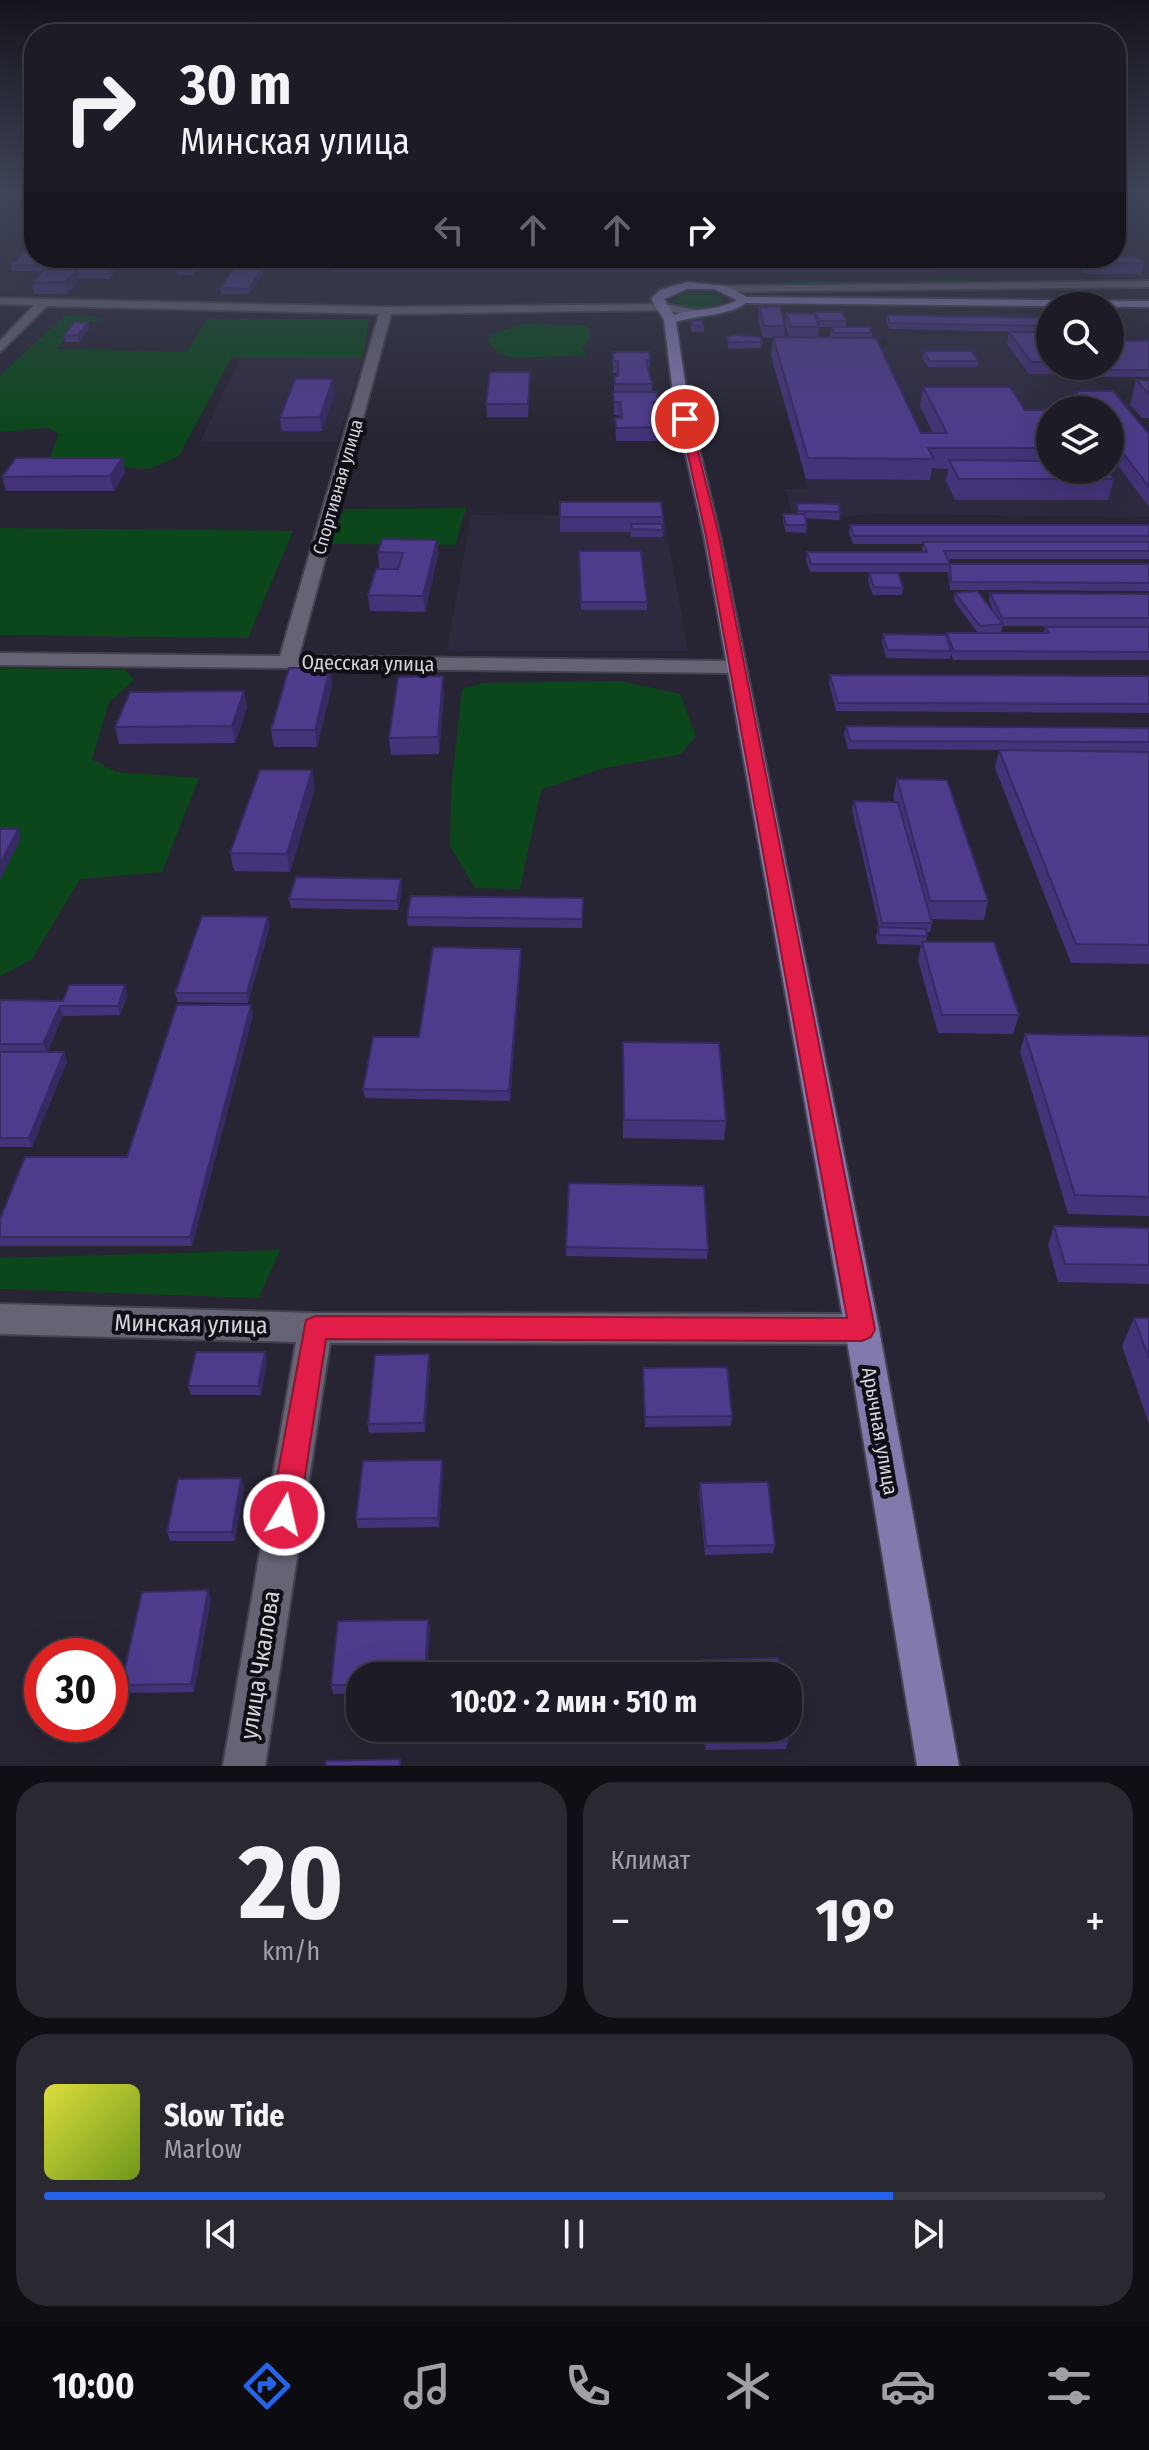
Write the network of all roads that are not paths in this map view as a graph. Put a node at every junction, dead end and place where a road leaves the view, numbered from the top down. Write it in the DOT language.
graph roads {
  1 [pos="1145,286"];
  2 [pos="724,289"];
  3 [pos="769,294"];
  4 [pos="743,299"];
  5 [pos="0,301"];
  6 [pos="44,302"];
  7 [pos="1149,304"];
  8 [pos="672,308"];
  9 [pos="386,311"];
  10 [pos="0,348"];
  11 [pos="0,659"];
  12 [pos="288,662"];
  13 [pos="735,667"];
  14 [pos="0,1319"];
  15 [pos="315,1328"];
  16 [pos="862,1329"];
  17 [pos="244,1766"];
  18 [pos="938,1766"];
  1 -- 3 [label="street"];
  2 -- 3 [label="street"];
  2 -- 4 [label="main road"];
  2 -- 8 [label="main road"];
  3 -- 4 [label="main road"];
  3 -- 7 [label="main road"];
  4 -- 8 [label="main road"];
  5 -- 6 [label="street"];
  6 -- 9 [label="street"];
  6 -- 10 [label="street"];
  8 -- 9 [label="street"];
  8 -- 13 [label="main road, Арычная улица"];
  9 -- 12 [label="street, Спортивная улица"];
  11 -- 12 [label="street, Одесская улица"];
  12 -- 13 [label="street, Одесская улица"];
  13 -- 16 [label="main road, Арычная улица"];
  14 -- 15 [label="street, Минская улица"];
  15 -- 16 [label="street, Минская улица"];
  15 -- 17 [label="street, улица Чкалова"];
  16 -- 18 [label="main road, Арычная улица"];
}
